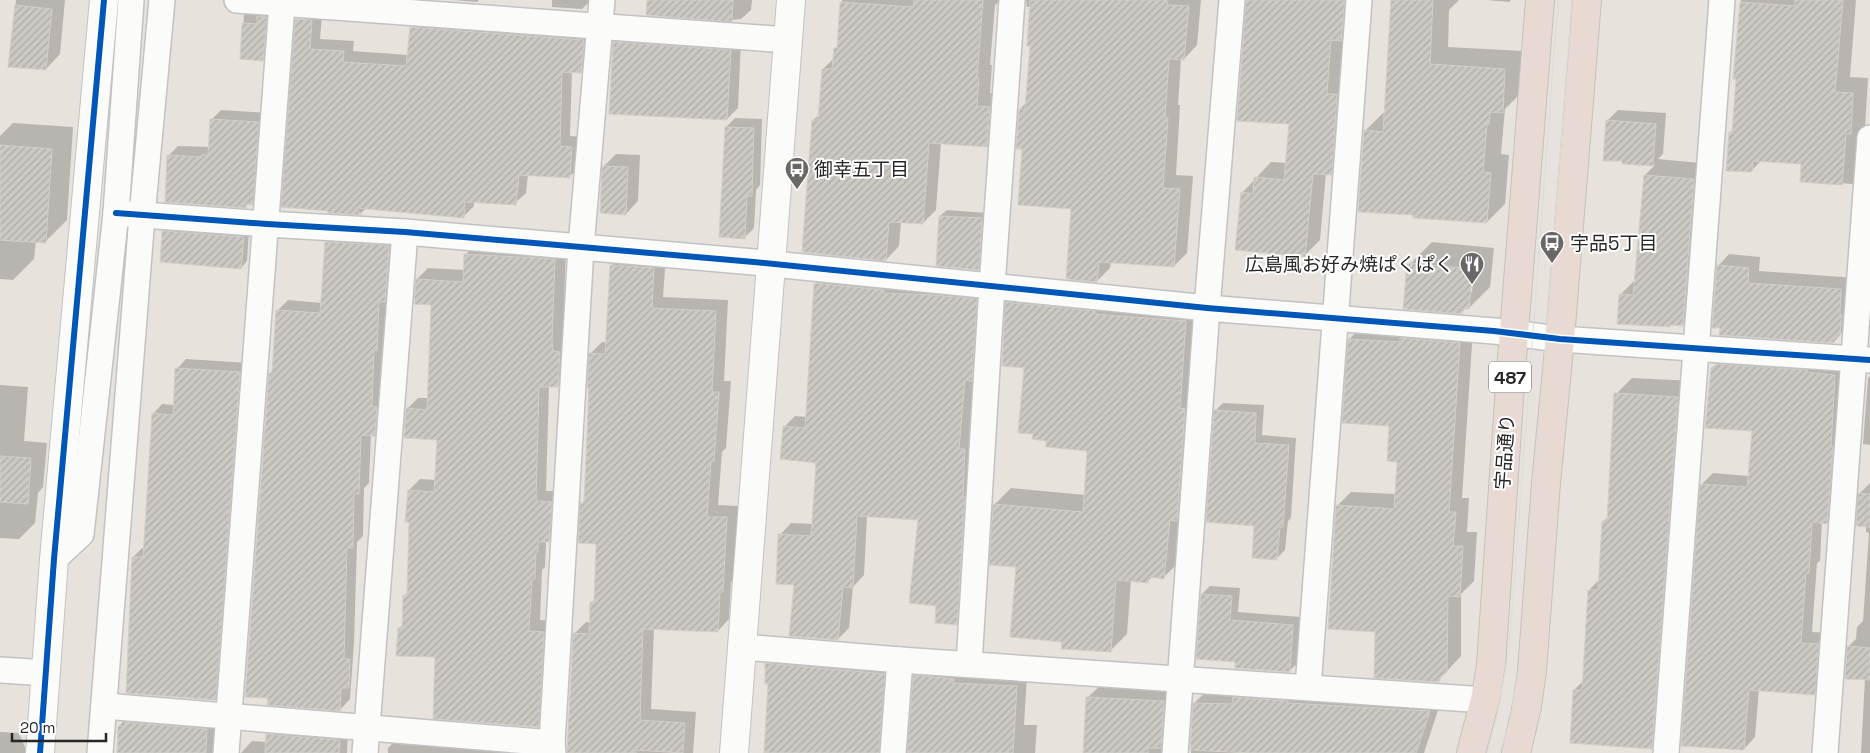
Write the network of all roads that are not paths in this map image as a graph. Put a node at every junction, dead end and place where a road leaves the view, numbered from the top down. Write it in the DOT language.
graph roads {
  1 [pos="104,0"];
  2 [pos="131,0"];
  3 [pos="162,0"];
  4 [pos="237,0"];
  5 [pos="602,0"];
  6 [pos="791,0"];
  7 [pos="1012,0"];
  8 [pos="1232,0"];
  9 [pos="1359,0"];
  10 [pos="1540,0"];
  11 [pos="1587,0"];
  12 [pos="1722,0"];
  13 [pos="282,4"];
  14 [pos="600,26"];
  15 [pos="788,40"];
  16 [pos="1870,138"];
  17 [pos="116,213"];
  18 [pos="142,216"];
  19 [pos="266,224"];
  20 [pos="405,232"];
  21 [pos="581,247"];
  22 [pos="770,264"];
  23 [pos="992,286"];
  24 [pos="1207,308"];
  25 [pos="1336,318"];
  26 [pos="1504,332"];
  27 [pos="1570,339"];
  28 [pos="1696,348"];
  29 [pos="1861,360"];
  30 [pos="54,559"];
  31 [pos="743,647"];
  32 [pos="900,660"];
  33 [pos="969,664"];
  34 [pos="0,670"];
  35 [pos="47,673"];
  36 [pos="1180,678"];
  37 [pos="1308,687"];
  38 [pos="1485,700"];
  39 [pos="104,706"];
  40 [pos="229,716"];
  41 [pos="367,728"];
  42 [pos="473,745"];
  43 [pos="552,748"];
  44 [pos="40,753"];
  45 [pos="100,753"];
  46 [pos="226,753"];
  47 [pos="365,753"];
  48 [pos="734,753"];
  49 [pos="893,753"];
  50 [pos="1175,753"];
  51 [pos="1471,753"];
  52 [pos="1516,753"];
  53 [pos="1666,753"];
  54 [pos="1824,753"];
  1 -- 30 [label="street"];
  2 -- 17 [label="street"];
  3 -- 18 [label="street"];
  4 -- 13 [label="street"];
  5 -- 14 [label="street"];
  6 -- 15 [label="street"];
  7 -- 23 [label="street"];
  8 -- 24 [label="street"];
  9 -- 25 [label="street"];
  10 -- 26 [label="highway, 宇品通り / 487"];
  11 -- 27 [label="highway, 487"];
  12 -- 28 [label="street"];
  13 -- 14 [label="street"];
  13 -- 19 [label="street"];
  14 -- 15 [label="street"];
  14 -- 21 [label="street"];
  15 -- 22 [label="street"];
  16 -- 29 [label="street"];
  17 -- 18 [label="street"];
  17 -- 30 [label="street"];
  18 -- 19 [label="street"];
  18 -- 39 [label="street"];
  19 -- 20 [label="street"];
  19 -- 40 [label="street"];
  20 -- 21 [label="street"];
  20 -- 41 [label="street"];
  21 -- 22 [label="street"];
  21 -- 43 [label="street"];
  22 -- 23 [label="street"];
  22 -- 31 [label="street"];
  23 -- 24 [label="street"];
  23 -- 33 [label="street"];
  24 -- 25 [label="street"];
  24 -- 36 [label="street"];
  25 -- 26 [label="street"];
  25 -- 37 [label="street"];
  26 -- 27 [label="street"];
  26 -- 38 [label="highway, 宇品通り / 487"];
  27 -- 28 [label="street"];
  27 -- 52 [label="highway, 487"];
  28 -- 29 [label="street"];
  28 -- 53 [label="street"];
  29 -- 54 [label="street"];
  30 -- 35 [label="street"];
  31 -- 32 [label="street"];
  31 -- 48 [label="street"];
  32 -- 33 [label="street"];
  32 -- 49 [label="street"];
  33 -- 36 [label="street"];
  34 -- 35 [label="street"];
  35 -- 44 [label="street"];
  36 -- 37 [label="street"];
  36 -- 50 [label="street"];
  37 -- 38 [label="street"];
  38 -- 51 [label="highway, 宇品通り / 487"];
  39 -- 40 [label="street"];
  39 -- 45 [label="street"];
  40 -- 41 [label="street"];
  40 -- 46 [label="street"];
  41 -- 42 [label="street"];
  41 -- 47 [label="street"];
  42 -- 43 [label="street"];
}
